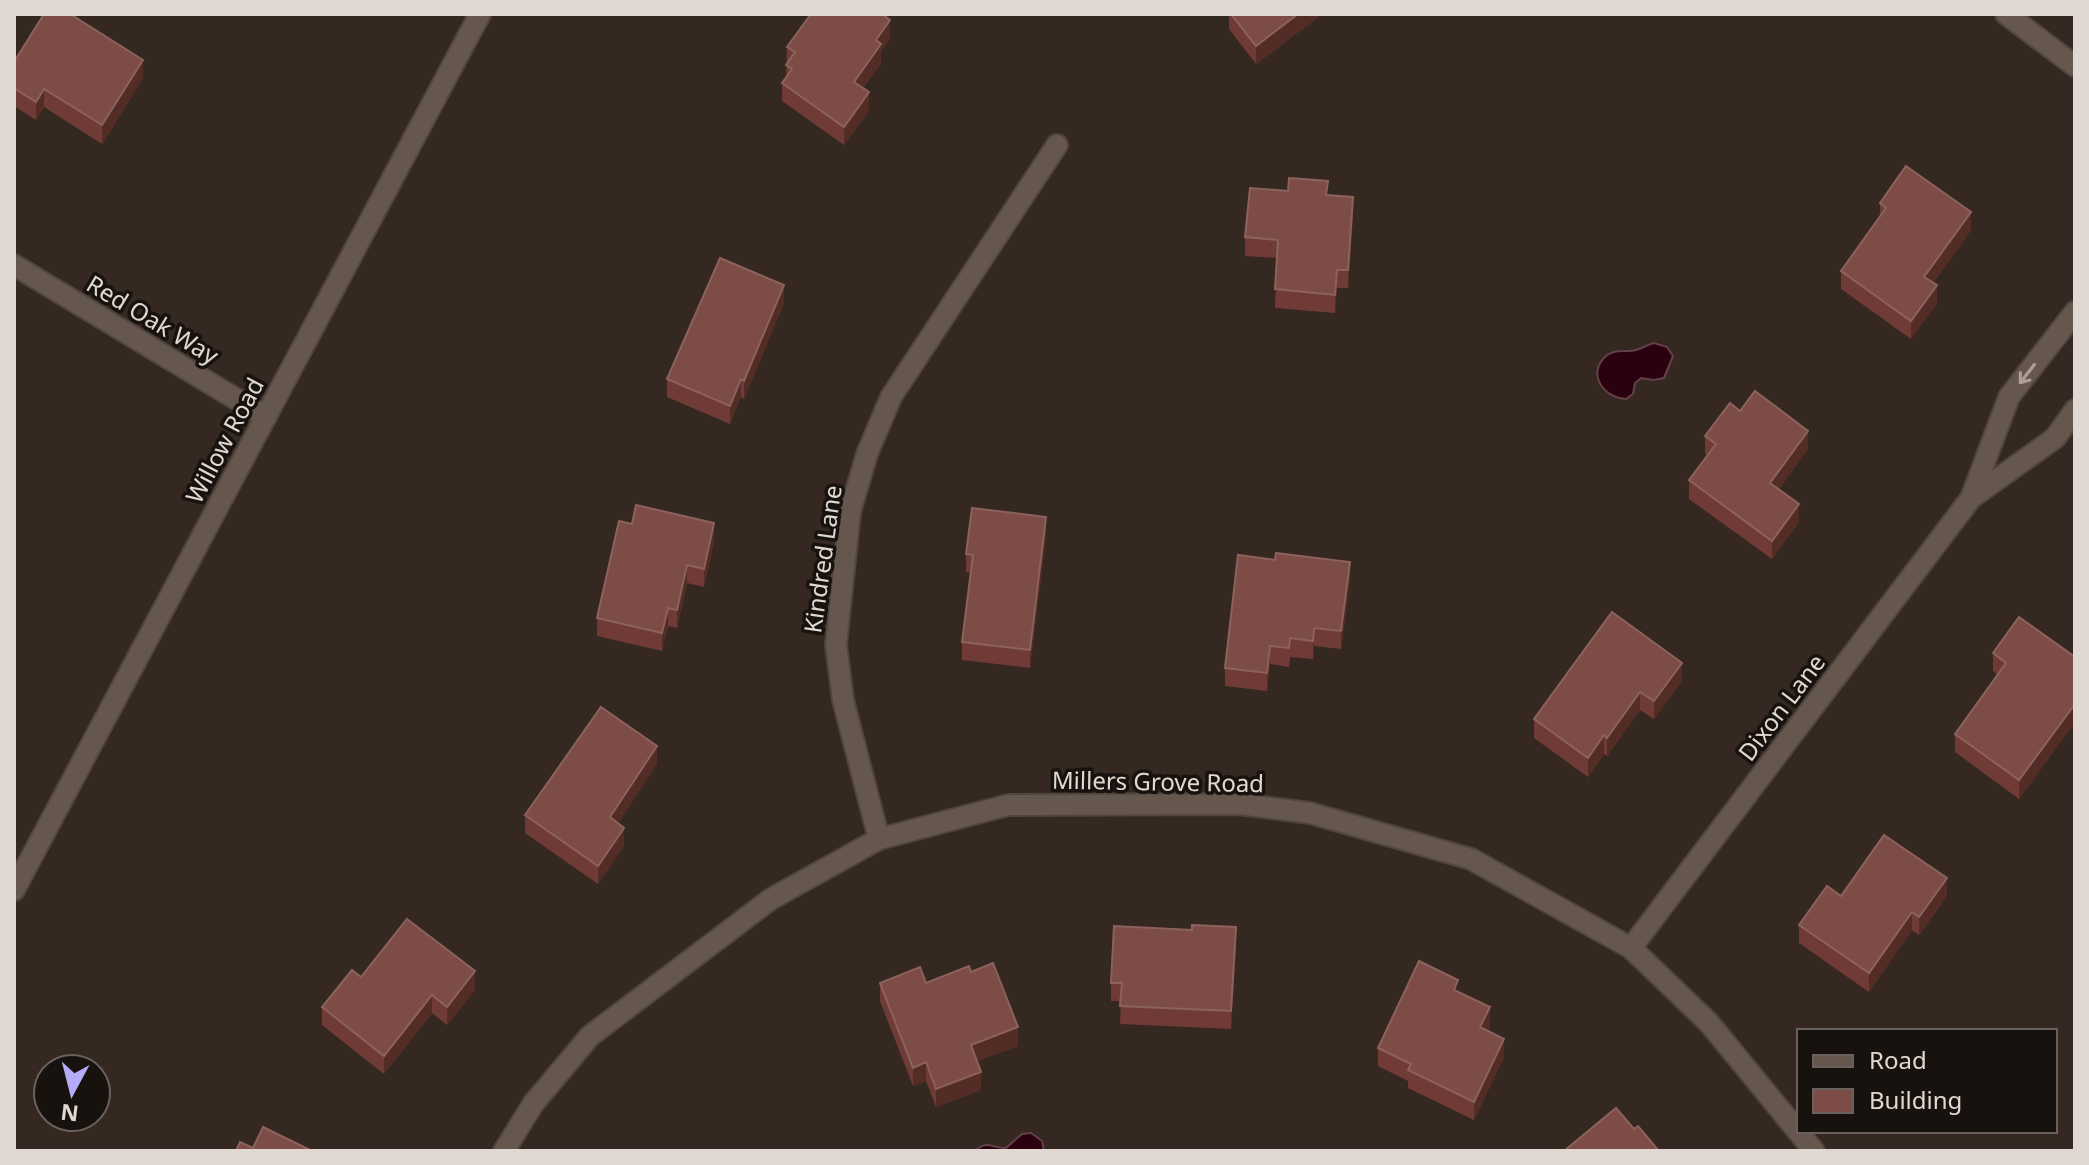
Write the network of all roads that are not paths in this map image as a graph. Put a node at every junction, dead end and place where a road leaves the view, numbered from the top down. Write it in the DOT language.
graph roads {
  1 [pos="480,14"];
  2 [pos="2006,14"];
  3 [pos="2075,66"];
  4 [pos="1057,145"];
  5 [pos="14,265"];
  6 [pos="2075,312"];
  7 [pos="2075,410"];
  8 [pos="266,417"];
  9 [pos="1971,498"];
  10 [pos="879,839"];
  11 [pos="14,890"];
  12 [pos="1631,948"];
  13 [pos="1797,1130"];
  14 [pos="1799,1133"];
  15 [pos="504,1151"];
  16 [pos="1814,1151"];
  1 -- 8 [label="street, Willow Road"];
  2 -- 3 [label="street"];
  4 -- 10 [label="street, Kindred Lane"];
  5 -- 8 [label="street, Red Oak Way"];
  6 -- 9 [label="street, Dixon Lane, one-way"];
  7 -- 9 [label="street, Dixon Lane"];
  8 -- 11 [label="street, Willow Road"];
  9 -- 12 [label="street, Dixon Lane"];
  10 -- 12 [label="street, Millers Grove Road"];
  10 -- 15 [label="street, Millers Grove Road"];
  12 -- 13 [label="street, Millers Grove Road"];
  14 -- 16 [label="street, Millers Grove Road"];
}
